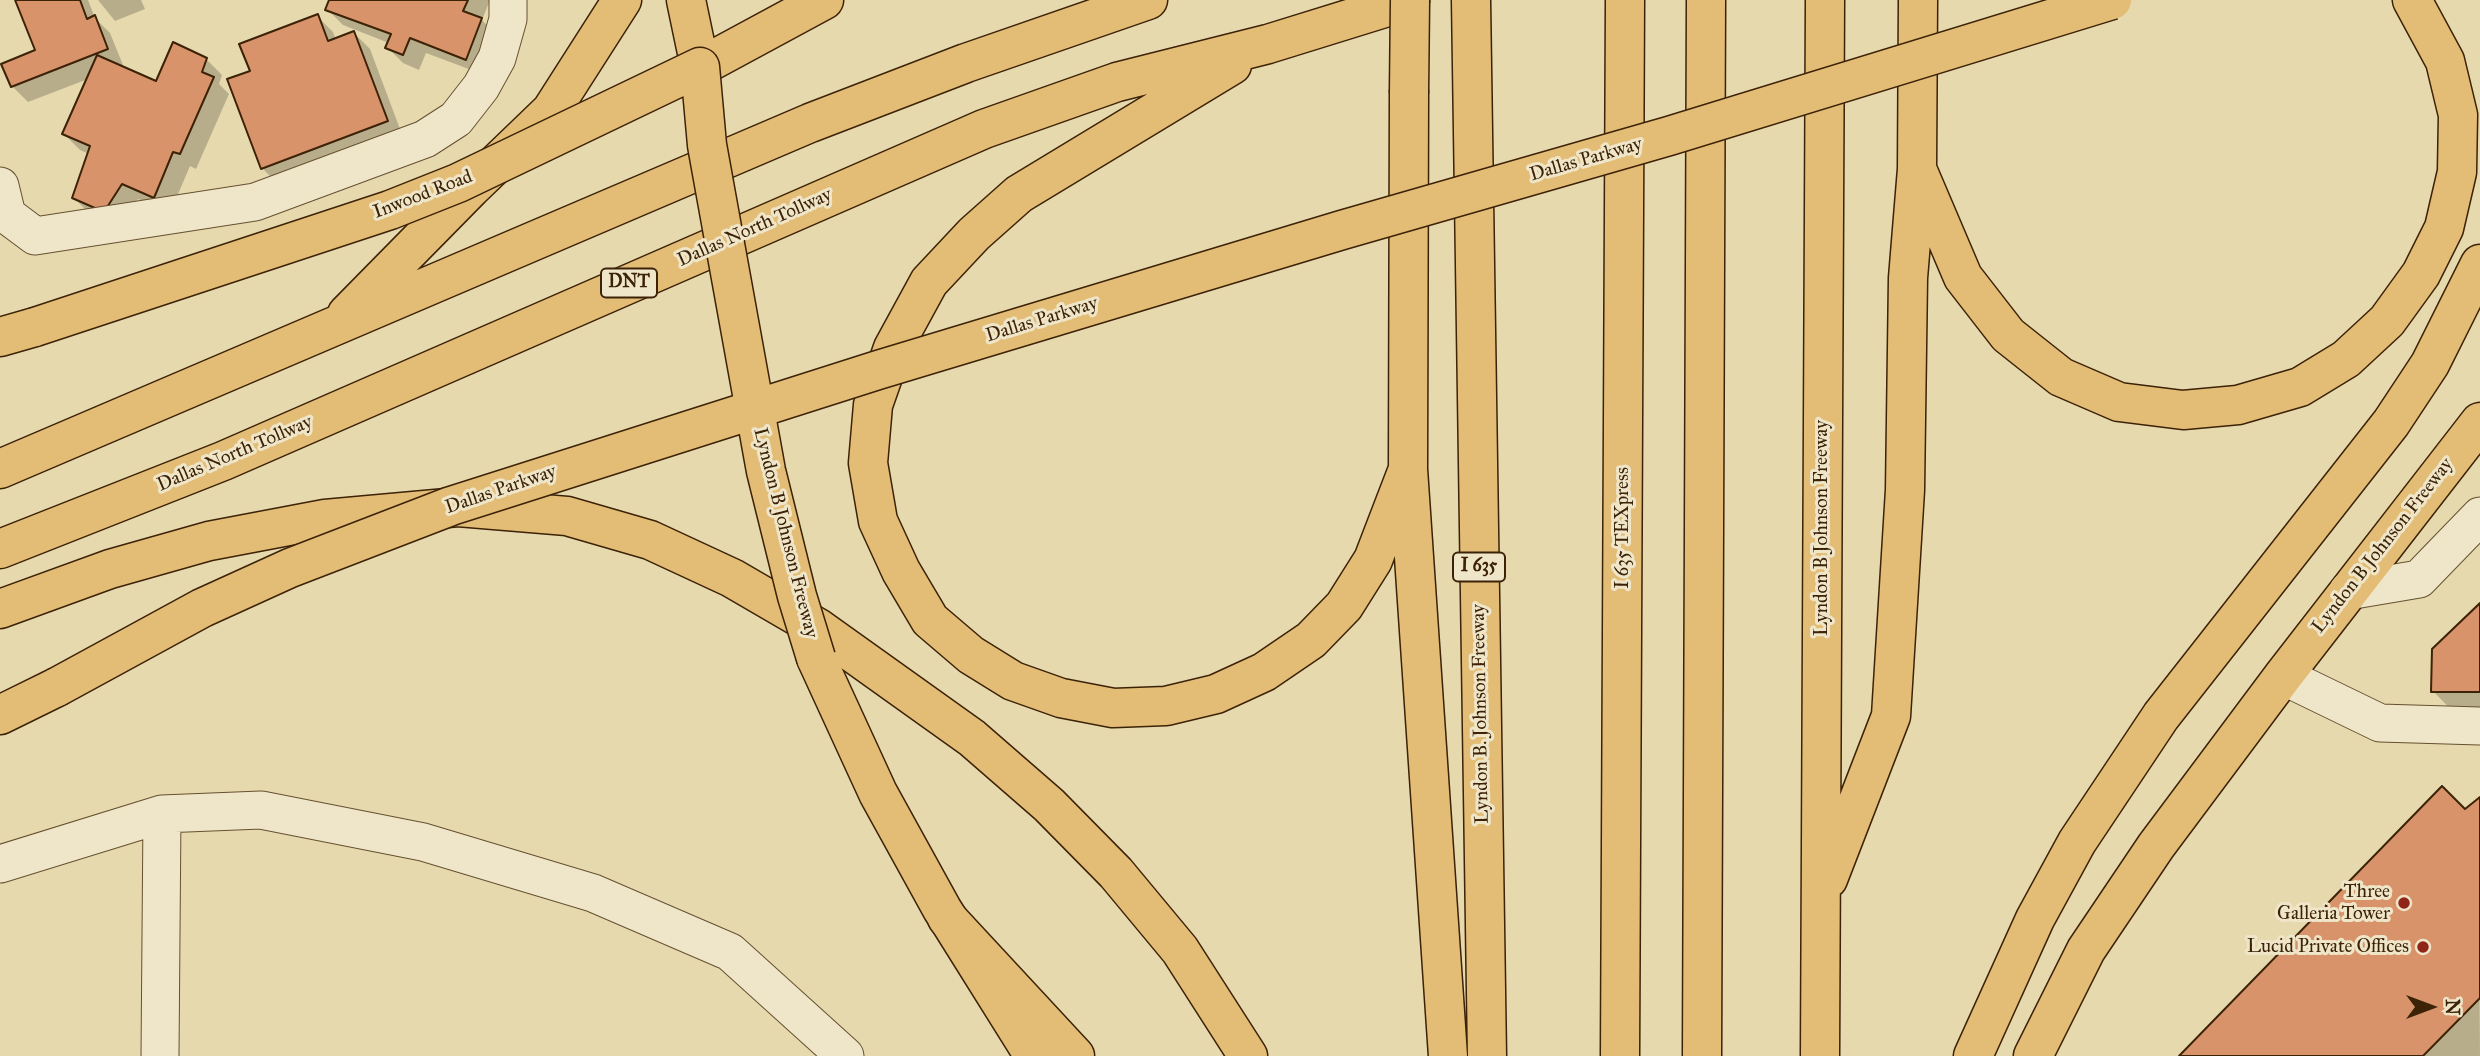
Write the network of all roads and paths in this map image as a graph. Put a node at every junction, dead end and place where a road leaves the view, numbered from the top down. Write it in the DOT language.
graph roads {
  1 [pos="509,0"];
  2 [pos="622,0"];
  3 [pos="686,0"];
  4 [pos="824,0"];
  5 [pos="1148,0"];
  6 [pos="1410,0"];
  7 [pos="1471,0"];
  8 [pos="1625,0"];
  9 [pos="1825,0"];
  10 [pos="1918,0"];
  11 [pos="2112,0"];
  12 [pos="2412,0"];
  13 [pos="1706,5"];
  14 [pos="1268,44"];
  15 [pos="700,67"];
  16 [pos="1917,169"];
  17 [pos="0,186"];
  18 [pos="2480,264"];
  19 [pos="334,328"];
  20 [pos="18,332"];
  21 [pos="755,408"];
  22 [pos="2480,422"];
  23 [pos="0,469"];
  24 [pos="1408,469"];
  25 [pos="2480,516"];
  26 [pos="0,549"];
  27 [pos="2348,591"];
  28 [pos="0,609"];
  29 [pos="2283,676"];
  30 [pos="0,715"];
  31 [pos="2480,726"];
  32 [pos="162,814"];
  33 [pos="0,864"];
  34 [pos="1820,901"];
  35 [pos="944,914"];
  36 [pos="160,1056"];
  37 [pos="845,1056"];
  38 [pos="1034,1056"];
  39 [pos="1075,1056"];
  40 [pos="1248,1056"];
  41 [pos="1448,1056"];
  42 [pos="1487,1056"];
  43 [pos="1620,1056"];
  44 [pos="1702,1056"];
  45 [pos="1820,1056"];
  46 [pos="1973,1056"];
  47 [pos="2033,1056"];
  1 -- 17 [label="lane"];
  2 -- 19 [label="main road"];
  3 -- 15 [label="main road, Lyndon B Johnson Freeway"];
  4 -- 15 [label="main road, Inwood Road"];
  5 -- 19 [label="main road"];
  6 -- 14 [label="main road, Dallas North Tollway / DNT"];
  6 -- 24 [label="main road, bridge"];
  7 -- 42 [label="main road, Lyndon B. Johnson Freeway / I 635"];
  8 -- 43 [label="main road, I 635 TEXpress"];
  9 -- 34 [label="main road, Lyndon B Johnson Freeway"];
  10 -- 16 [label="main road"];
  11 -- 21 [label="main road, Dallas Parkway, bridge"];
  12 -- 16 [label="main road"];
  13 -- 44 [label="main road"];
  14 -- 24 [label="main road"];
  14 -- 26 [label="main road, Dallas North Tollway / DNT"];
  15 -- 20 [label="main road, Inwood Road, bridge"];
  15 -- 21 [label="main road, Lyndon B Johnson Freeway, bridge"];
  16 -- 34 [label="main road"];
  18 -- 46 [label="main road"];
  19 -- 23 [label="main road"];
  21 -- 30 [label="main road, Dallas Parkway, bridge"];
  21 -- 35 [label="main road, Lyndon B Johnson Freeway, bridge"];
  22 -- 27 [label="main road, Lyndon B Johnson Freeway"];
  24 -- 41 [label="main road"];
  25 -- 27 [label="lane"];
  27 -- 29 [label="main road, Lyndon B Johnson Freeway"];
  28 -- 40 [label="main road"];
  29 -- 31 [label="lane"];
  29 -- 47 [label="main road, Lyndon B Johnson Freeway"];
  32 -- 33 [label="lane"];
  32 -- 36 [label="lane"];
  32 -- 37 [label="lane"];
  34 -- 45 [label="main road, Lyndon B Johnson Freeway"];
  35 -- 38 [label="main road, Lyndon B Johnson Freeway"];
  35 -- 39 [label="main road"];
}
